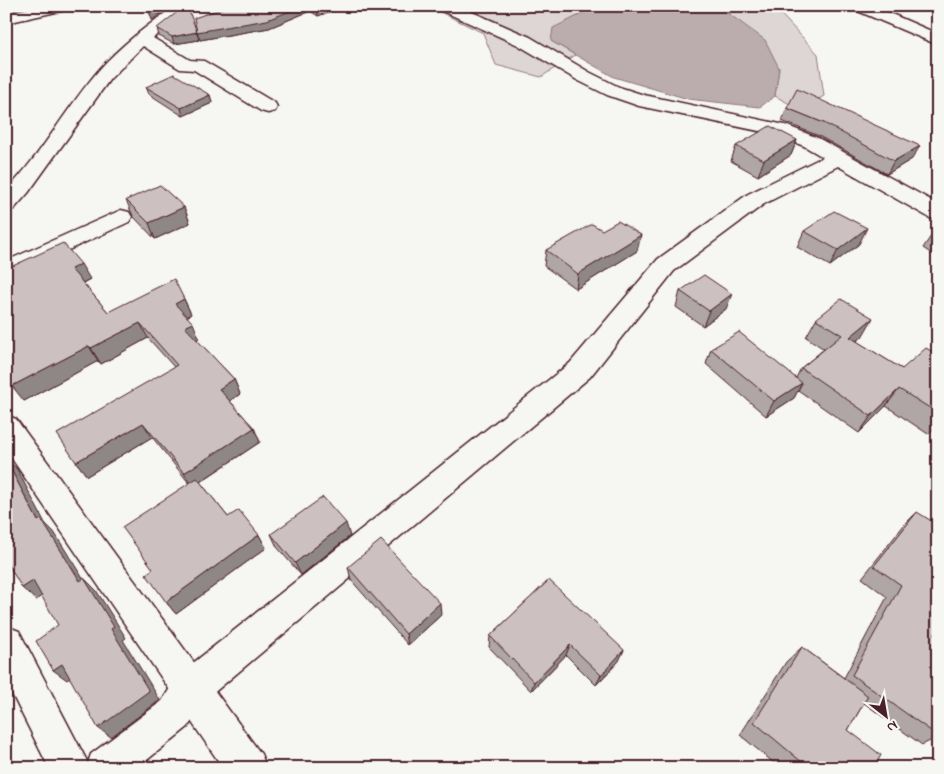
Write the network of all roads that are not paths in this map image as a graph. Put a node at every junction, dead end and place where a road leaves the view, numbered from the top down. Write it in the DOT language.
graph roads {
  1 [pos="64,6"];
  2 [pos="186,6"];
  3 [pos="444,6"];
  4 [pos="859,6"];
  5 [pos="6,18"];
  6 [pos="142,39"];
  7 [pos="938,40"];
  8 [pos="268,106"];
  9 [pos="839,157"];
  10 [pos="6,204"];
  11 [pos="938,213"];
  12 [pos="121,217"];
  13 [pos="6,271"];
  14 [pos="6,427"];
  15 [pos="6,644"];
  16 [pos="191,688"];
  17 [pos="70,768"];
  18 [pos="105,768"];
  19 [pos="247,768"];
  1 -- 5 [label="street"];
  2 -- 6 [label="street"];
  3 -- 9 [label="street"];
  4 -- 7 [label="street"];
  6 -- 8 [label="street"];
  6 -- 10 [label="street"];
  9 -- 11 [label="street"];
  9 -- 16 [label="street"];
  12 -- 13 [label="street"];
  14 -- 16 [label="street"];
  15 -- 17 [label="street"];
  16 -- 18 [label="street"];
  16 -- 19 [label="street"];
}
